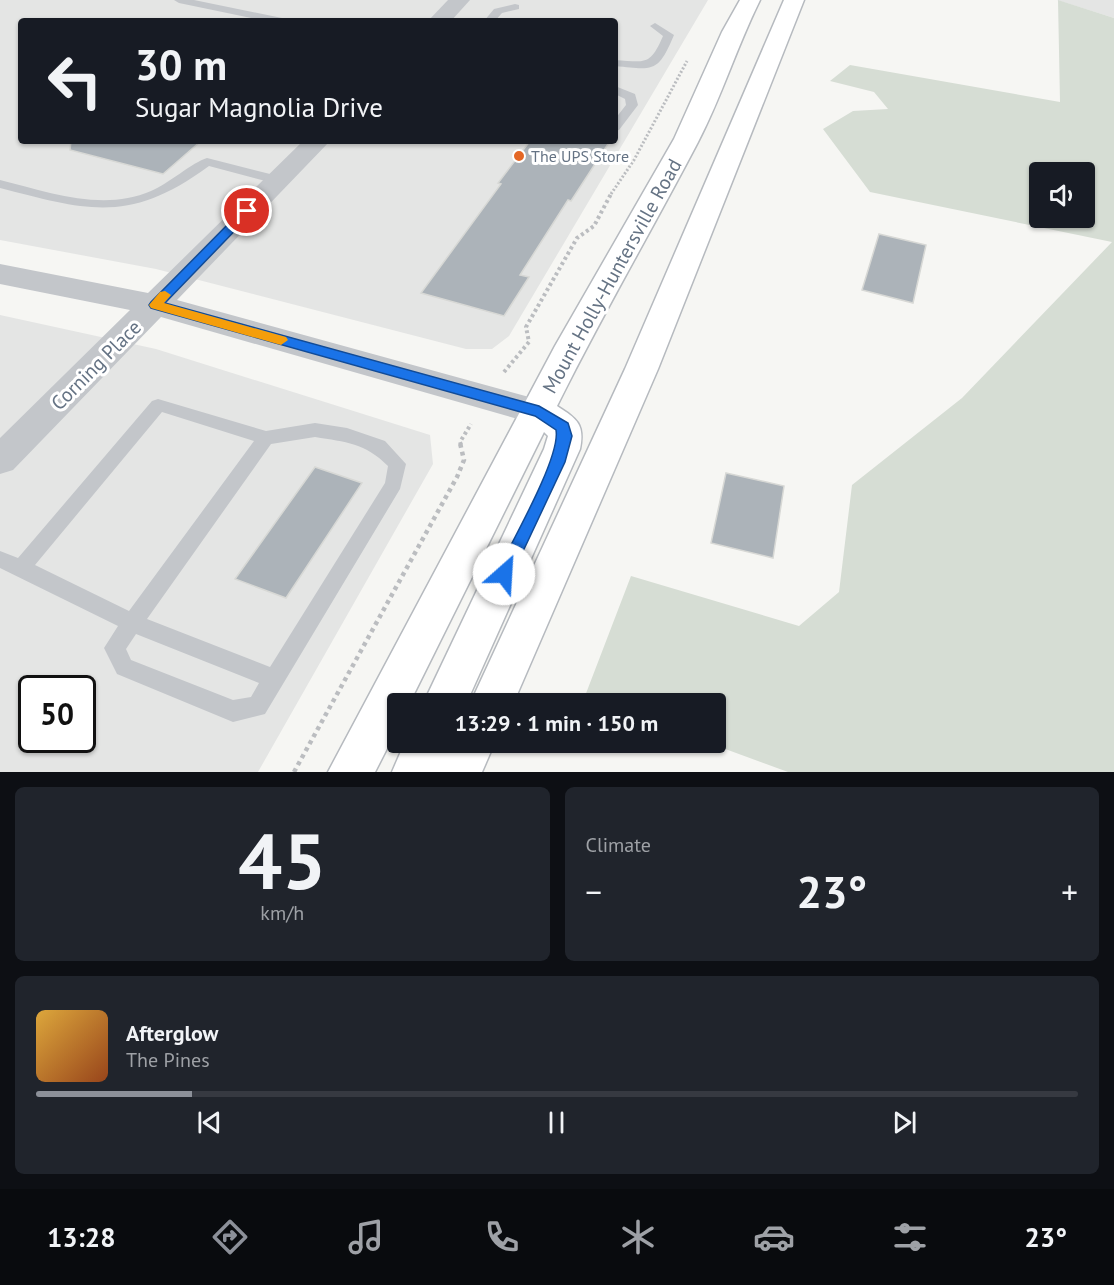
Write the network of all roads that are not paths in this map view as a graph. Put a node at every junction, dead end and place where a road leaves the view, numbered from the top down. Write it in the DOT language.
graph roads {
  1 [pos="179,0"];
  2 [pos="460,0"];
  3 [pos="750,0"];
  4 [pos="794,0"];
  5 [pos="515,7"];
  6 [pos="267,18"];
  7 [pos="442,18"];
  8 [pos="492,18"];
  9 [pos="655,26"];
  10 [pos="618,63"];
  11 [pos="618,91"];
  12 [pos="618,123"];
  13 [pos="314,144"];
  14 [pos="277,180"];
  15 [pos="0,183"];
  16 [pos="0,274"];
  17 [pos="155,305"];
  18 [pos="539,411"];
  19 [pos="266,438"];
  20 [pos="0,460"];
  21 [pos="0,559"];
  22 [pos="21,568"];
  23 [pos="132,623"];
  24 [pos="274,679"];
  25 [pos="449,693"];
  26 [pos="496,693"];
  27 [pos="423,753"];
  28 [pos="468,753"];
  29 [pos="351,772"];
  30 [pos="415,772"];
  31 [pos="459,772"];
  1 -- 6 [label="lane"];
  2 -- 7 [label="street"];
  3 -- 18 [label="main road, Mount Holly-Huntersville Road"];
  4 -- 26 [label="main road"];
  5 -- 8 [label="lane"];
  9 -- 10 [label="lane"];
  11 -- 12 [label="lane"];
  13 -- 14 [label="street, Corning Place"];
  14 -- 15 [label="lane"];
  14 -- 17 [label="street, Corning Place"];
  16 -- 17 [label="street"];
  17 -- 18 [label="street"];
  17 -- 20 [label="street, Corning Place"];
  18 -- 25 [label="main road"];
  18 -- 29 [label="main road, Mount Holly-Huntersville Road"];
  19 -- 22 [label="lane"];
  19 -- 23 [label="lane"];
  19 -- 24 [label="lane"];
  21 -- 22 [label="lane"];
  22 -- 23 [label="lane"];
  23 -- 24 [label="lane"];
  23 -- 24 [label="lane"];
  27 -- 30 [label="main road"];
  28 -- 31 [label="main road"];
}
